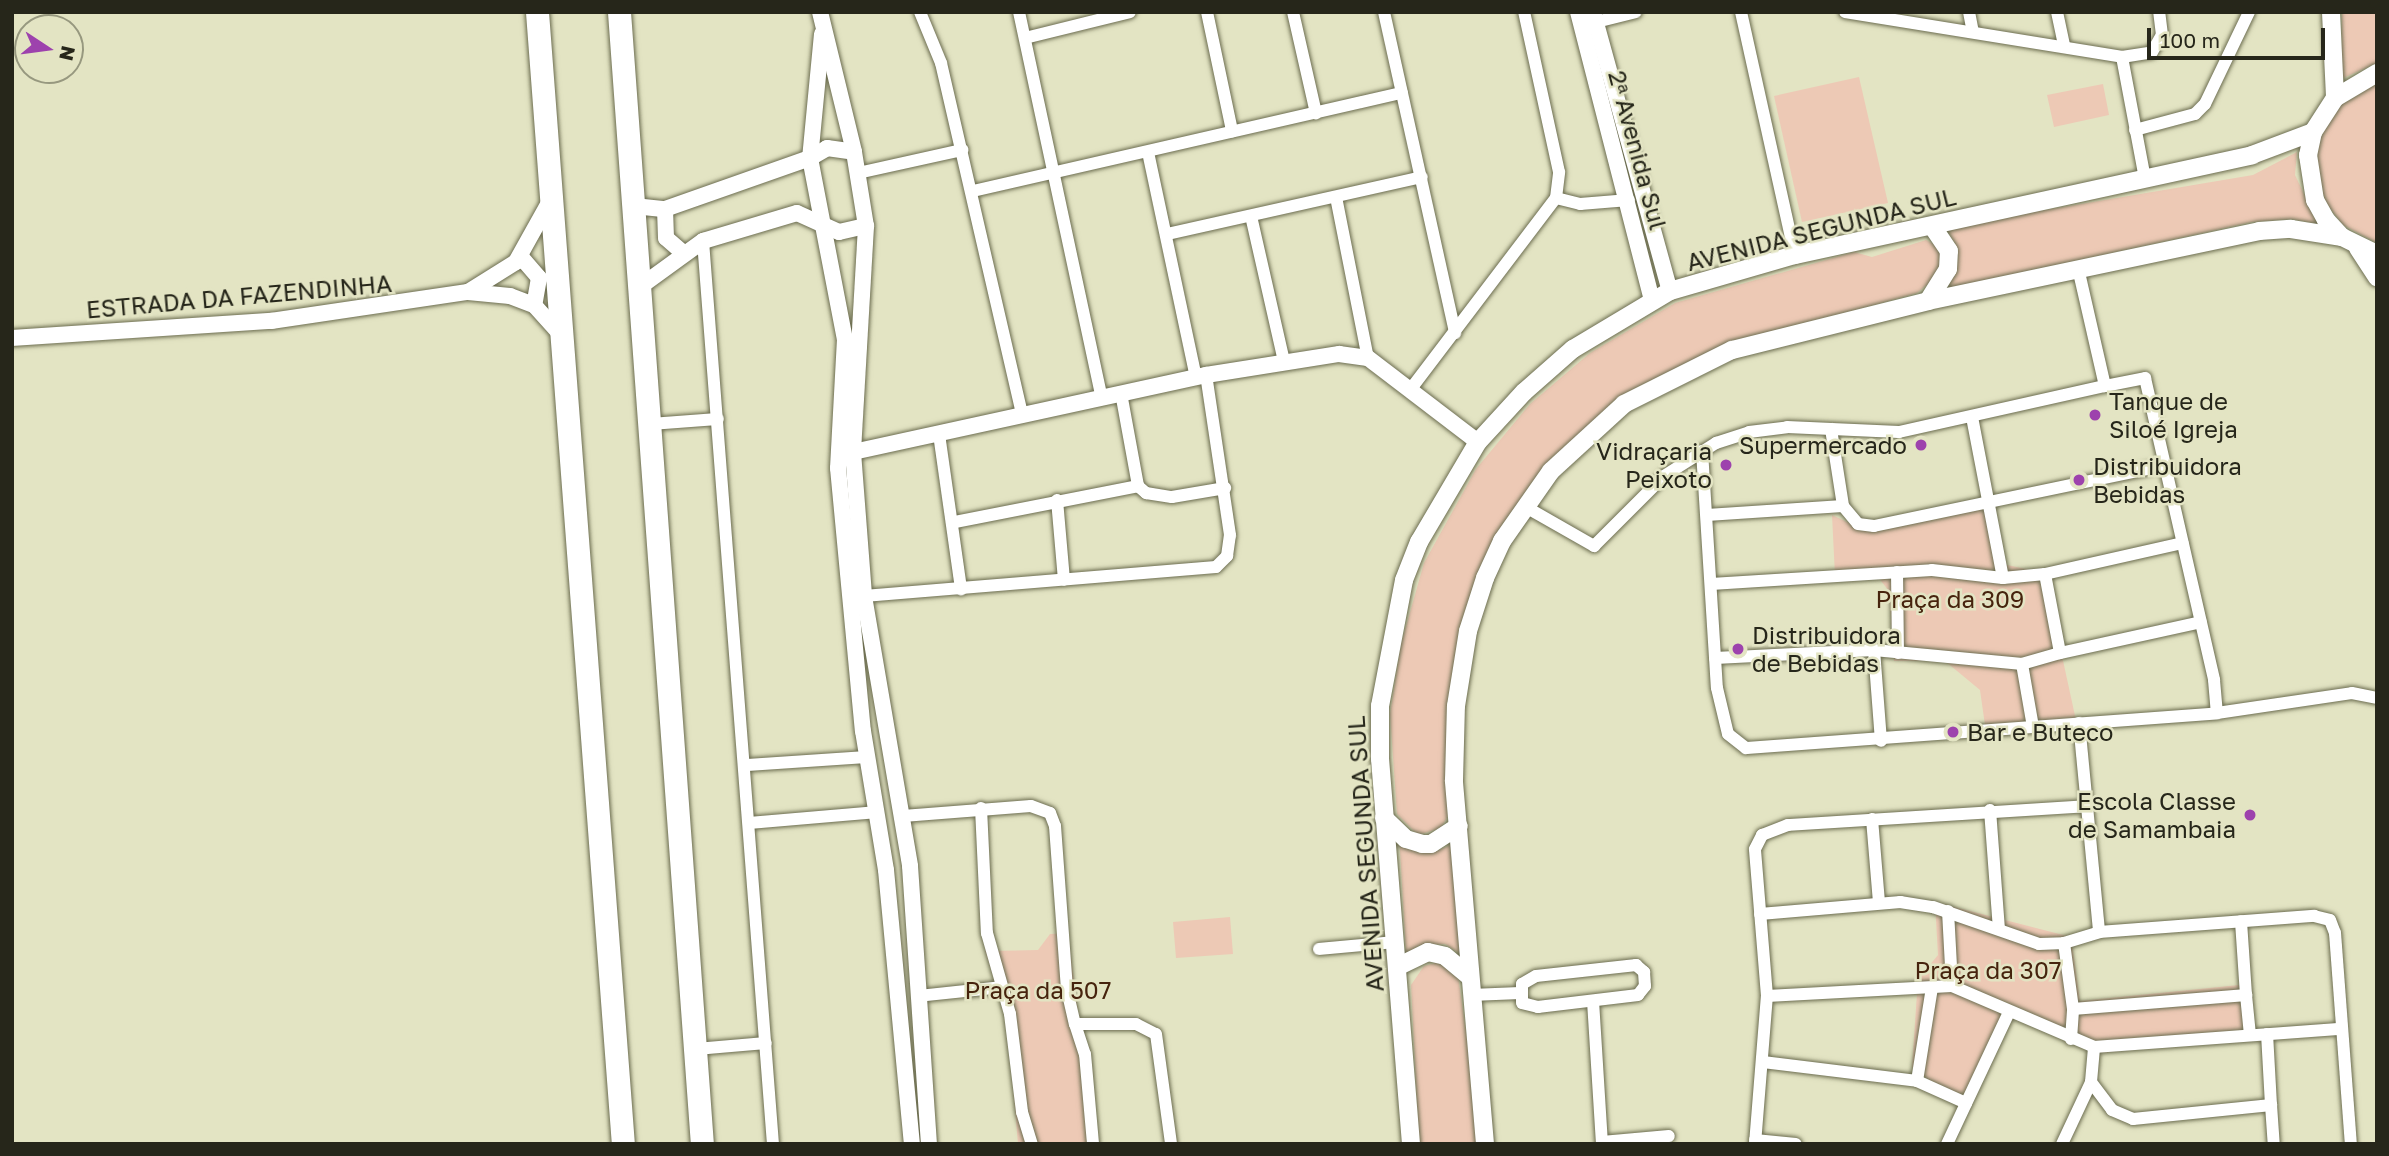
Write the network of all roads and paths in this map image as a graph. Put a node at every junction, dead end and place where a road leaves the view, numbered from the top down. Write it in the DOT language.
graph roads {
  1 [pos="537,12"];
  2 [pos="619,12"];
  3 [pos="920,12"];
  4 [pos="1019,12"];
  5 [pos="1207,12"];
  6 [pos="1293,12"];
  7 [pos="1384,12"];
  8 [pos="1524,12"];
  9 [pos="1636,12"];
  10 [pos="1741,12"];
  11 [pos="1845,12"];
  12 [pos="1969,12"];
  13 [pos="2057,12"];
  14 [pos="2159,12"];
  15 [pos="2249,12"];
  16 [pos="2331,12"];
  17 [pos="1122,13"];
  18 [pos="1878,15"];
  19 [pos="1587,18"];
  20 [pos="821,20"];
  21 [pos="1973,32"];
  22 [pos="1025,38"];
  23 [pos="2064,45"];
  24 [pos="2122,57"];
  25 [pos="2377,74"];
  26 [pos="1402,93"];
  27 [pos="2335,98"];
  28 [pos="1316,113"];
  29 [pos="2135,130"];
  30 [pos="1232,131"];
  31 [pos="2313,132"];
  32 [pos="962,150"];
  33 [pos="854,152"];
  34 [pos="1148,152"];
  35 [pos="810,158"];
  36 [pos="1054,172"];
  37 [pos="858,173"];
  38 [pos="1422,177"];
  39 [pos="2145,179"];
  40 [pos="972,191"];
  41 [pos="1336,197"];
  42 [pos="552,198"];
  43 [pos="1556,198"];
  44 [pos="1629,200"];
  45 [pos="634,206"];
  46 [pos="665,209"];
  47 [pos="1251,216"];
  48 [pos="825,225"];
  49 [pos="866,226"];
  50 [pos="1932,226"];
  51 [pos="1167,234"];
  52 [pos="2342,237"];
  53 [pos="703,241"];
  54 [pos="2358,247"];
  55 [pos="682,252"];
  56 [pos="2377,254"];
  57 [pos="1795,255"];
  58 [pos="521,257"];
  59 [pos="2078,268"];
  60 [pos="2377,277"];
  61 [pos="641,286"];
  62 [pos="1671,291"];
  63 [pos="468,292"];
  64 [pos="1652,300"];
  65 [pos="1928,301"];
  66 [pos="534,305"];
  67 [pos="1455,333"];
  68 [pos="564,337"];
  69 [pos="12,338"];
  70 [pos="1368,358"];
  71 [pos="1284,361"];
  72 [pos="1201,376"];
  73 [pos="2105,386"];
  74 [pos="1410,390"];
  75 [pos="1121,394"];
  76 [pos="1102,398"];
  77 [pos="1022,414"];
  78 [pos="1972,417"];
  79 [pos="718,419"];
  80 [pos="650,424"];
  81 [pos="1831,429"];
  82 [pos="939,434"];
  83 [pos="1478,442"];
  84 [pos="1702,451"];
  85 [pos="853,452"];
  86 [pos="2165,465"];
  87 [pos="1138,486"];
  88 [pos="1225,488"];
  89 [pos="1057,500"];
  90 [pos="1989,502"];
  91 [pos="1524,506"];
  92 [pos="1843,506"];
  93 [pos="1707,514"];
  94 [pos="955,522"];
  95 [pos="2183,543"];
  96 [pos="1898,572"];
  97 [pos="2045,574"];
  98 [pos="2003,578"];
  99 [pos="1064,580"];
  100 [pos="1711,584"];
  101 [pos="961,589"];
  102 [pos="864,596"];
  103 [pos="2201,622"];
  104 [pos="1874,650"];
  105 [pos="1898,653"];
  106 [pos="2060,653"];
  107 [pos="1715,658"];
  108 [pos="2022,664"];
  109 [pos="2377,698"];
  110 [pos="2217,713"];
  111 [pos="2079,723"];
  112 [pos="886,724"];
  113 [pos="2033,727"];
  114 [pos="863,730"];
  115 [pos="1881,741"];
  116 [pos="868,757"];
  117 [pos="746,765"];
  118 [pos="2087,806"];
  119 [pos="981,808"];
  120 [pos="1990,810"];
  121 [pos="878,812"];
  122 [pos="903,816"];
  123 [pos="1384,818"];
  124 [pos="1872,819"];
  125 [pos="750,823"];
  126 [pos="1459,826"];
  127 [pos="910,866"];
  128 [pos="886,870"];
  129 [pos="1879,903"];
  130 [pos="1948,911"];
  131 [pos="1760,914"];
  132 [pos="2241,921"];
  133 [pos="1999,929"];
  134 [pos="2099,932"];
  135 [pos="1395,942"];
  136 [pos="2064,943"];
  137 [pos="1319,949"];
  138 [pos="1397,967"];
  139 [pos="1469,976"];
  140 [pos="1952,986"];
  141 [pos="1002,987"];
  142 [pos="1931,987"];
  143 [pos="1520,993"];
  144 [pos="1471,995"];
  145 [pos="2246,995"];
  146 [pos="918,996"];
  147 [pos="1767,996"];
  148 [pos="1593,1001"];
  149 [pos="2073,1009"];
  150 [pos="2009,1012"];
  151 [pos="1075,1024"];
  152 [pos="2341,1029"];
  153 [pos="2267,1034"];
  154 [pos="2250,1035"];
  155 [pos="2071,1039"];
  156 [pos="766,1043"];
  157 [pos="2094,1047"];
  158 [pos="695,1049"];
  159 [pos="1763,1062"];
  160 [pos="1917,1081"];
  161 [pos="2091,1082"];
  162 [pos="1966,1103"];
  163 [pos="2271,1105"];
  164 [pos="1669,1136"];
  165 [pos="1755,1142"];
  166 [pos="1602,1143"];
  167 [pos="623,1144"];
  168 [pos="702,1144"];
  169 [pos="773,1144"];
  170 [pos="912,1144"];
  171 [pos="929,1144"];
  172 [pos="1032,1144"];
  173 [pos="1093,1144"];
  174 [pos="1171,1144"];
  175 [pos="1411,1144"];
  176 [pos="1485,1144"];
  177 [pos="1796,1144"];
  178 [pos="1947,1144"];
  179 [pos="2062,1144"];
  180 [pos="2274,1144"];
  181 [pos="2351,1144"];
  1 -- 42 [label="highway"];
  2 -- 45 [label="highway"];
  3 -- 32 [label="street"];
  4 -- 22 [label="street"];
  5 -- 30 [label="street"];
  6 -- 28 [label="street"];
  7 -- 26 [label="street"];
  8 -- 43 [label="street"];
  9 -- 19 [label="street"];
  10 -- 57 [label="street"];
  11 -- 18 [label="street"];
  12 -- 21 [label="street"];
  13 -- 23 [label="street"];
  14 -- 24 [label="street"];
  15 -- 29 [label="street"];
  16 -- 27 [label="main road"];
  17 -- 22 [label="street"];
  18 -- 21 [label="street"];
  19 -- 44 [label="street, 2ᵃ Avenida Sul"];
  19 -- 62 [label="street, 2ᵃ Avenida Sul"];
  20 -- 33 [label="street"];
  20 -- 35 [label="street"];
  21 -- 23 [label="street"];
  22 -- 36 [label="street"];
  23 -- 24 [label="street"];
  24 -- 29 [label="street"];
  25 -- 27 [label="main road"];
  26 -- 28 [label="street"];
  26 -- 38 [label="street"];
  27 -- 31 [label="main road"];
  28 -- 30 [label="street"];
  29 -- 39 [label="street"];
  30 -- 34 [label="street"];
  31 -- 39 [label="main road, AVENIDA SEGUNDA SUL"];
  31 -- 52 [label="main road"];
  32 -- 37 [label="street"];
  32 -- 40 [label="street"];
  33 -- 35 [label="street"];
  33 -- 37 [label="street"];
  34 -- 36 [label="street"];
  34 -- 51 [label="street"];
  35 -- 46 [label="street"];
  35 -- 48 [label="street"];
  36 -- 40 [label="street"];
  36 -- 76 [label="street"];
  37 -- 49 [label="street"];
  38 -- 41 [label="street"];
  38 -- 67 [label="street"];
  39 -- 50 [label="main road, AVENIDA SEGUNDA SUL"];
  40 -- 77 [label="street"];
  41 -- 47 [label="street"];
  41 -- 70 [label="street"];
  42 -- 58 [label="street, ESTRADA DA FAZENDINHA"];
  42 -- 68 [label="highway"];
  43 -- 44 [label="street"];
  43 -- 67 [label="street"];
  44 -- 64 [label="street, 2ᵃ Avenida Sul"];
  45 -- 46 [label="street"];
  45 -- 61 [label="highway"];
  46 -- 55 [label="street"];
  47 -- 51 [label="street"];
  47 -- 71 [label="street"];
  48 -- 49 [label="street"];
  48 -- 53 [label="street"];
  48 -- 114 [label="street"];
  49 -- 85 [label="street"];
  50 -- 57 [label="main road, AVENIDA SEGUNDA SUL"];
  50 -- 65 [label="main road"];
  51 -- 72 [label="street"];
  52 -- 54 [label="main road"];
  52 -- 59 [label="main road"];
  53 -- 55 [label="street"];
  53 -- 79 [label="street"];
  54 -- 56 [label="main road"];
  54 -- 60 [label="main road"];
  55 -- 61 [label="street"];
  57 -- 62 [label="main road, AVENIDA SEGUNDA SUL"];
  58 -- 63 [label="street, ESTRADA DA FAZENDINHA"];
  58 -- 66 [label="street"];
  59 -- 65 [label="main road"];
  59 -- 73 [label="street"];
  61 -- 80 [label="highway"];
  62 -- 64 [label="main road, AVENIDA SEGUNDA SUL"];
  63 -- 66 [label="street, ESTRADA DA FAZENDINHA"];
  63 -- 69 [label="street, ESTRADA DA FAZENDINHA"];
  64 -- 83 [label="main road, AVENIDA SEGUNDA SUL"];
  65 -- 91 [label="main road"];
  66 -- 68 [label="street"];
  67 -- 74 [label="street"];
  68 -- 167 [label="highway"];
  70 -- 71 [label="street"];
  70 -- 74 [label="street"];
  71 -- 72 [label="street"];
  72 -- 75 [label="street"];
  72 -- 88 [label="street"];
  73 -- 78 [label="street"];
  73 -- 86 [label="street"];
  74 -- 83 [label="street"];
  75 -- 76 [label="street"];
  75 -- 87 [label="street"];
  76 -- 77 [label="street"];
  77 -- 82 [label="street"];
  78 -- 81 [label="street"];
  78 -- 90 [label="street"];
  79 -- 80 [label="street"];
  79 -- 117 [label="street"];
  80 -- 158 [label="highway"];
  81 -- 84 [label="street"];
  81 -- 92 [label="street"];
  82 -- 85 [label="street"];
  82 -- 94 [label="street"];
  83 -- 123 [label="main road, AVENIDA SEGUNDA SUL"];
  84 -- 91 [label="street"];
  84 -- 93 [label="street"];
  85 -- 102 [label="street"];
  86 -- 90 [label="street"];
  86 -- 95 [label="street"];
  87 -- 88 [label="street"];
  87 -- 89 [label="street"];
  88 -- 99 [label="street"];
  89 -- 94 [label="street"];
  89 -- 99 [label="street"];
  90 -- 92 [label="street"];
  90 -- 98 [label="street"];
  91 -- 126 [label="main road"];
  92 -- 93 [label="street"];
  93 -- 100 [label="street"];
  94 -- 101 [label="street"];
  95 -- 97 [label="street"];
  95 -- 103 [label="street"];
  96 -- 98 [label="street"];
  96 -- 100 [label="street"];
  96 -- 105 [label="street"];
  97 -- 98 [label="street"];
  97 -- 106 [label="street"];
  99 -- 101 [label="street"];
  100 -- 107 [label="street"];
  101 -- 102 [label="street"];
  102 -- 112 [label="street"];
  103 -- 106 [label="street"];
  103 -- 110 [label="street"];
  104 -- 105 [label="street"];
  104 -- 107 [label="street"];
  104 -- 115 [label="street"];
  105 -- 108 [label="street"];
  106 -- 108 [label="street"];
  107 -- 115 [label="street"];
  108 -- 113 [label="street"];
  109 -- 110 [label="street"];
  110 -- 111 [label="street"];
  111 -- 113 [label="street"];
  111 -- 118 [label="street"];
  112 -- 114 [label="street"];
  112 -- 122 [label="street"];
  113 -- 115 [label="street"];
  114 -- 116 [label="street"];
  116 -- 117 [label="street"];
  116 -- 121 [label="street"];
  117 -- 125 [label="street"];
  118 -- 120 [label="street"];
  118 -- 134 [label="street"];
  119 -- 122 [label="street"];
  119 -- 141 [label="street"];
  119 -- 151 [label="street"];
  120 -- 124 [label="street"];
  120 -- 133 [label="street"];
  121 -- 125 [label="street"];
  121 -- 128 [label="street"];
  122 -- 127 [label="street"];
  123 -- 126 [label="main road"];
  123 -- 135 [label="main road, AVENIDA SEGUNDA SUL"];
  124 -- 129 [label="street"];
  124 -- 131 [label="street"];
  125 -- 156 [label="street"];
  126 -- 139 [label="main road"];
  127 -- 128 [label="street"];
  127 -- 146 [label="street"];
  128 -- 170 [label="street"];
  129 -- 130 [label="street"];
  129 -- 131 [label="street"];
  130 -- 133 [label="street"];
  130 -- 140 [label="street"];
  131 -- 147 [label="street"];
  132 -- 134 [label="street"];
  132 -- 145 [label="street"];
  132 -- 152 [label="street"];
  133 -- 136 [label="street"];
  134 -- 136 [label="street"];
  135 -- 137 [label="street"];
  135 -- 138 [label="main road, AVENIDA SEGUNDA SUL"];
  136 -- 149 [label="street"];
  138 -- 139 [label="main road"];
  138 -- 175 [label="main road, AVENIDA SEGUNDA SUL"];
  139 -- 144 [label="main road"];
  140 -- 142 [label="street"];
  140 -- 150 [label="street"];
  141 -- 146 [label="street"];
  141 -- 172 [label="street"];
  142 -- 147 [label="street"];
  142 -- 160 [label="street"];
  143 -- 144 [label="street"];
  143 -- 148 [label="street"];
  143 -- 148 [label="street"];
  144 -- 176 [label="main road"];
  145 -- 149 [label="street"];
  145 -- 154 [label="street"];
  146 -- 171 [label="street"];
  147 -- 159 [label="street"];
  148 -- 166 [label="street"];
  149 -- 155 [label="street"];
  150 -- 155 [label="street"];
  150 -- 162 [label="street"];
  151 -- 173 [label="street"];
  151 -- 174 [label="street"];
  152 -- 153 [label="street"];
  152 -- 181 [label="street"];
  153 -- 154 [label="street"];
  153 -- 163 [label="street"];
  154 -- 157 [label="street"];
  155 -- 157 [label="street"];
  156 -- 158 [label="street"];
  156 -- 169 [label="street"];
  157 -- 161 [label="street"];
  158 -- 168 [label="highway"];
  159 -- 160 [label="street"];
  159 -- 165 [label="street"];
  160 -- 162 [label="street"];
  161 -- 163 [label="street"];
  161 -- 179 [label="street"];
  162 -- 178 [label="street"];
  163 -- 180 [label="street"];
  164 -- 166 [label="street"];
  165 -- 177 [label="street"];
}
